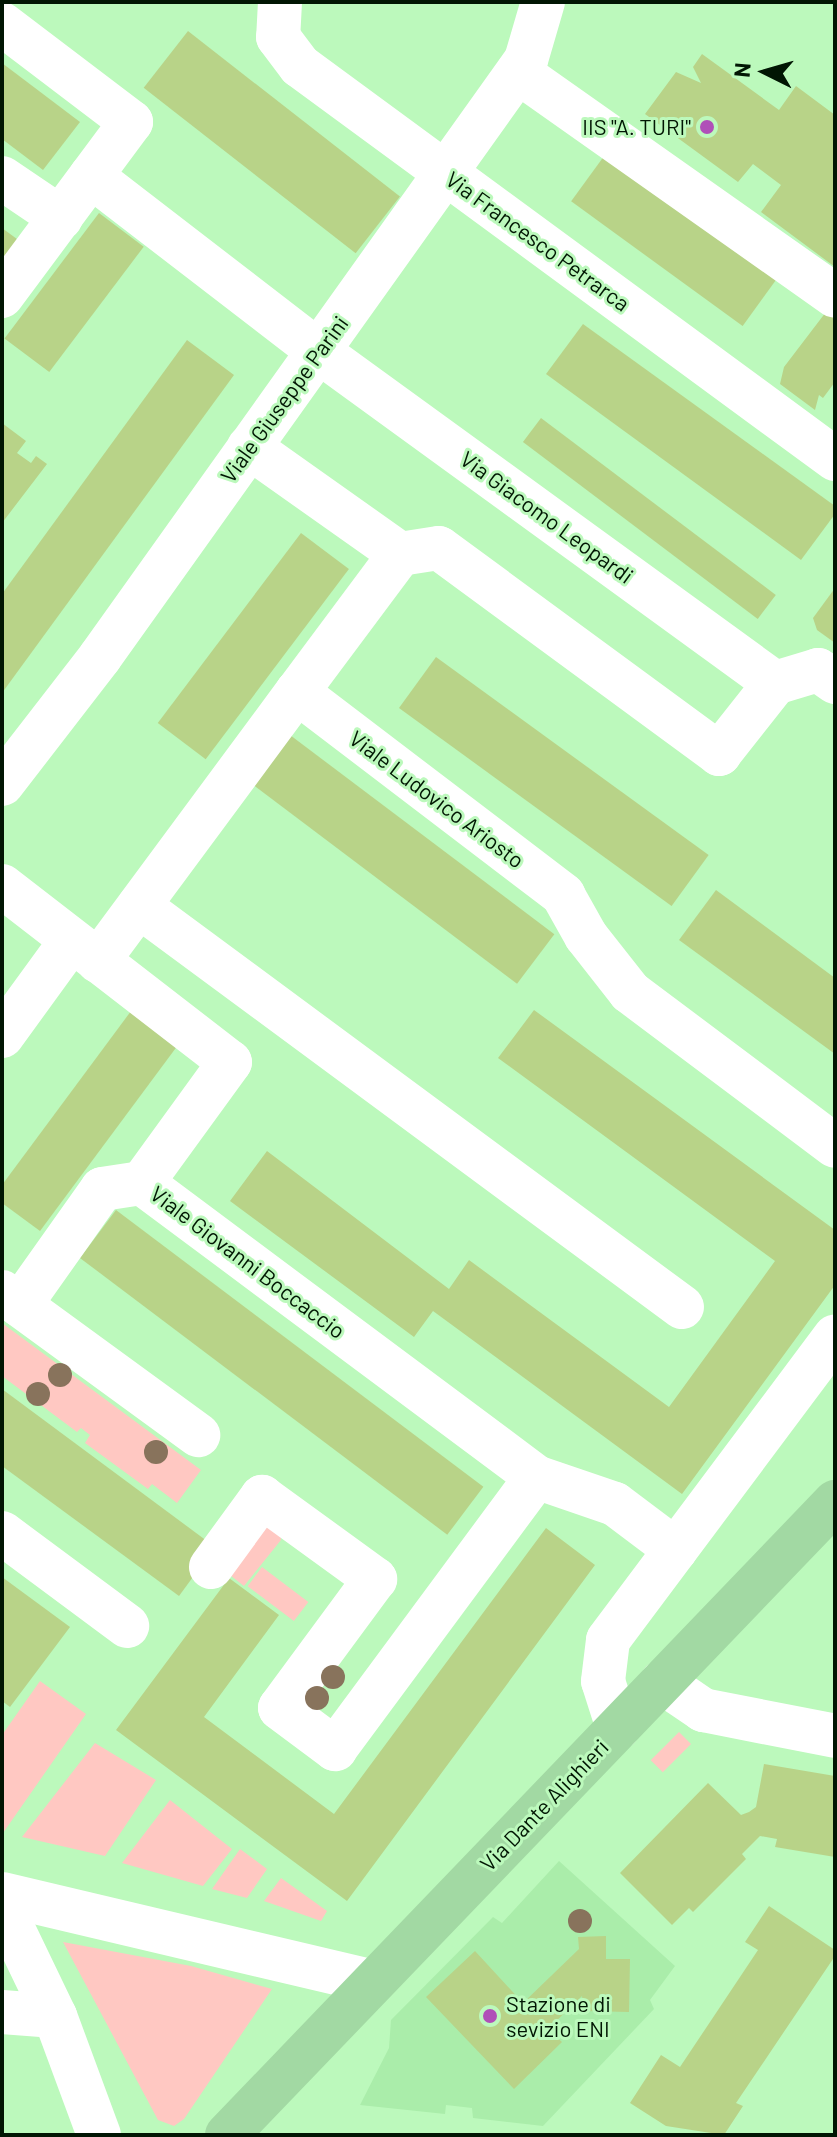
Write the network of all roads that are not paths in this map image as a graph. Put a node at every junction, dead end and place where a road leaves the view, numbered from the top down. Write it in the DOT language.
graph roads {
  1 [pos="280,2"];
  2 [pos="543,2"];
  3 [pos="2,24"];
  4 [pos="518,72"];
  5 [pos="445,173"];
  6 [pos="91,176"];
  7 [pos="2,178"];
  8 [pos="61,218"];
  9 [pos="2,296"];
  10 [pos="835,296"];
  11 [pos="318,351"];
  12 [pos="249,447"];
  13 [pos="835,459"];
  14 [pos="400,554"];
  15 [pos="835,682"];
  16 [pos="775,683"];
  17 [pos="297,692"];
  18 [pos="2,784"];
  19 [pos="2,886"];
  20 [pos="139,906"];
  21 [pos="84,951"];
  22 [pos="2,1036"];
  23 [pos="835,1146"];
  24 [pos="142,1183"];
  25 [pos="11,1298"];
  26 [pos="682,1307"];
  27 [pos="835,1337"];
  28 [pos="198,1435"];
  29 [pos="536,1477"];
  30 [pos="835,1502"];
  31 [pos="2,1533"];
  32 [pos="676,1550"];
  33 [pos="211,1567"];
  34 [pos="127,1626"];
  35 [pos="662,1682"];
  36 [pos="618,1728"];
  37 [pos="835,1736"];
  38 [pos="2,1894"];
  39 [pos="2,1906"];
  40 [pos="373,1982"];
  41 [pos="2,2012"];
  42 [pos="55,2016"];
  43 [pos="242,2125"];
  44 [pos="96,2132"];
  1 -- 5 [label="street, Via Francesco Petrarca"];
  2 -- 4 [label="street, Viale Giuseppe Parini"];
  3 -- 6 [label="street"];
  4 -- 5 [label="street, Viale Giuseppe Parini"];
  4 -- 10 [label="street"];
  5 -- 11 [label="street, Viale Giuseppe Parini"];
  5 -- 13 [label="street, Via Francesco Petrarca"];
  6 -- 8 [label="street"];
  6 -- 11 [label="street, Via Giacomo Leopardi"];
  7 -- 8 [label="street"];
  8 -- 9 [label="street"];
  11 -- 12 [label="street, Viale Giuseppe Parini"];
  11 -- 16 [label="street, Via Giacomo Leopardi"];
  12 -- 14 [label="street"];
  12 -- 18 [label="street, Viale Giuseppe Parini"];
  14 -- 16 [label="street"];
  14 -- 17 [label="street"];
  15 -- 16 [label="street"];
  17 -- 20 [label="street"];
  17 -- 23 [label="street, Viale Ludovico Ariosto"];
  19 -- 21 [label="street, Viale Giovanni Boccaccio"];
  20 -- 21 [label="street"];
  20 -- 26 [label="street"];
  21 -- 22 [label="street"];
  21 -- 24 [label="street, Viale Giovanni Boccaccio"];
  24 -- 25 [label="street"];
  24 -- 29 [label="street, Viale Giovanni Boccaccio"];
  25 -- 28 [label="street"];
  27 -- 32 [label="street"];
  29 -- 32 [label="street, Viale Giovanni Boccaccio"];
  29 -- 33 [label="street"];
  30 -- 35 [label="main road, Via Dante Alighieri"];
  31 -- 34 [label="street"];
  32 -- 36 [label="street"];
  35 -- 36 [label="main road, Via Dante Alighieri"];
  35 -- 37 [label="street"];
  36 -- 40 [label="main road, Via Dante Alighieri"];
  38 -- 40 [label="street"];
  39 -- 42 [label="street"];
  40 -- 43 [label="main road, Via Dante Alighieri"];
  41 -- 42 [label="street"];
  42 -- 44 [label="street"];
}
